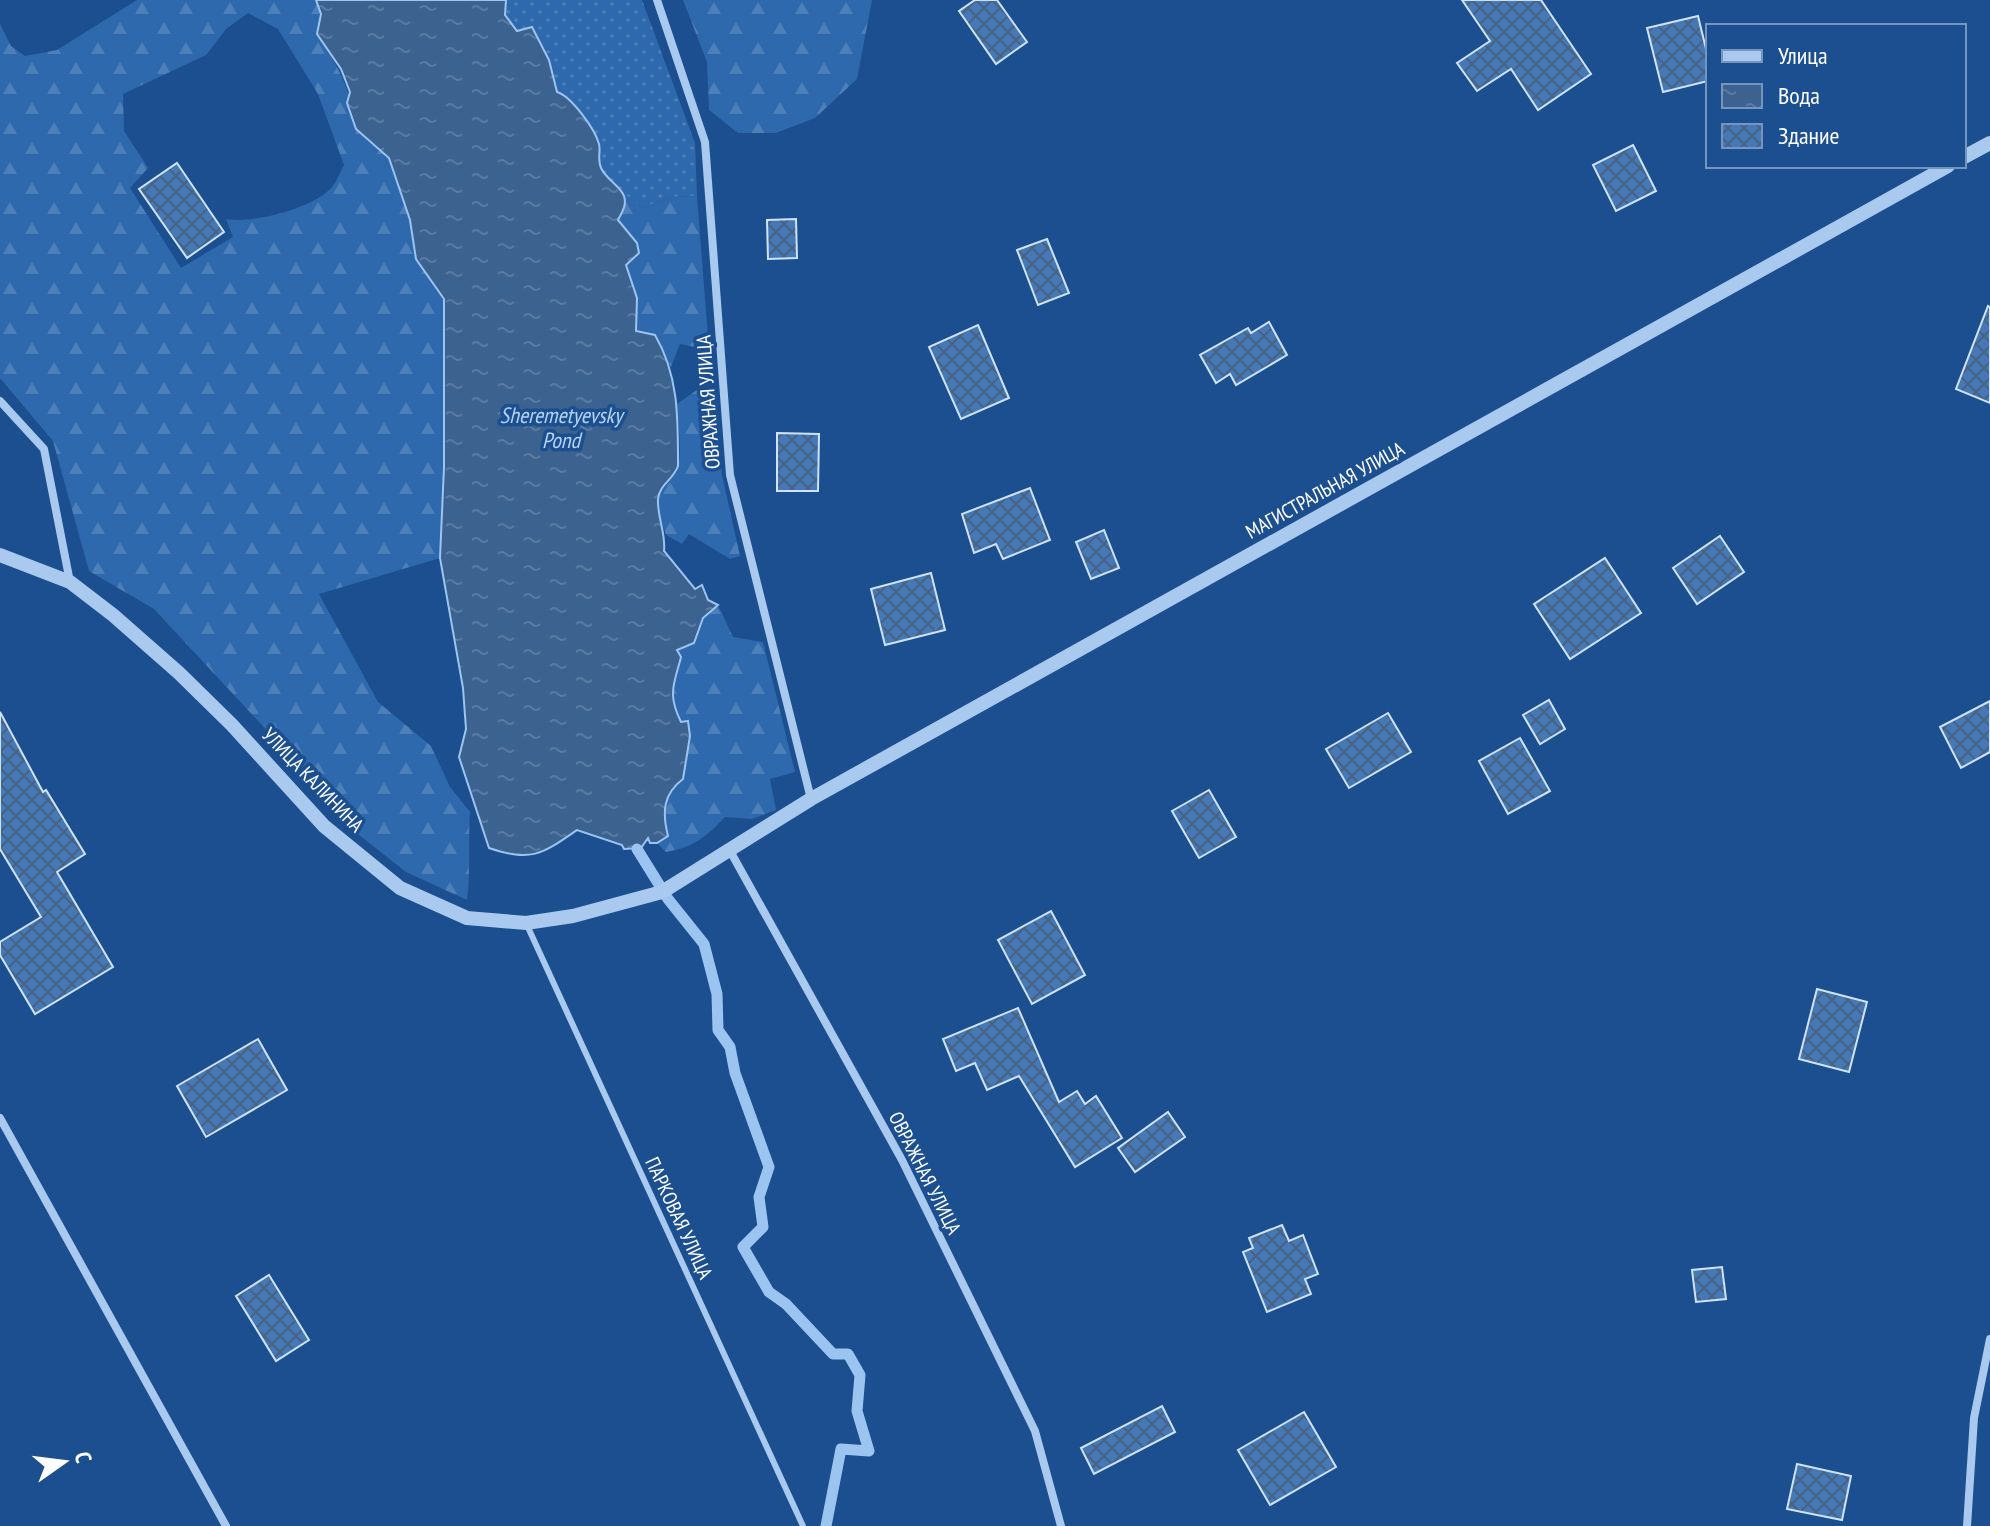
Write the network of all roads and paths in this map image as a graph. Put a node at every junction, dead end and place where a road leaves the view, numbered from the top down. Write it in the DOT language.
graph roads {
  1 [pos="657,0"];
  2 [pos="1990,143"];
  3 [pos="1966,156"];
  4 [pos="1944,168"];
  5 [pos="0,401"];
  6 [pos="0,555"];
  7 [pos="70,582"];
  8 [pos="811,799"];
  9 [pos="727,851"];
  10 [pos="526,923"];
  11 [pos="0,1118"];
  12 [pos="1990,1339"];
  13 [pos="226,1526"];
  14 [pos="803,1526"];
  15 [pos="1061,1526"];
  16 [pos="1967,1526"];
  1 -- 8 [label="street, ОВРАЖНАЯ УЛИЦА"];
  2 -- 3 [label="street"];
  4 -- 8 [label="street, МАГИСТРАЛЬНАЯ УЛИЦА"];
  5 -- 7 [label="street"];
  6 -- 7 [label="street, УЛИЦА КАЛИНИНА"];
  7 -- 10 [label="street, УЛИЦА КАЛИНИНА"];
  8 -- 9 [label="street, МАГИСТРАЛЬНАЯ УЛИЦА"];
  9 -- 10 [label="street, УЛИЦА КАЛИНИНА"];
  9 -- 15 [label="street, ОВРАЖНАЯ УЛИЦА"];
  10 -- 14 [label="lane, ПАРКОВАЯ УЛИЦА"];
  11 -- 13 [label="street"];
  12 -- 16 [label="street"];
}
